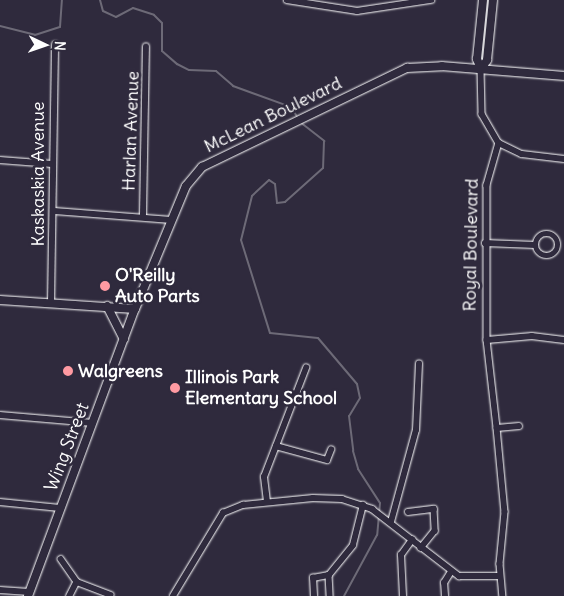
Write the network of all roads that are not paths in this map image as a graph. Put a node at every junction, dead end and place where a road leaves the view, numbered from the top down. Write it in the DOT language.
graph roads {
  1 [pos="287,0"];
  2 [pos="431,0"];
  3 [pos="483,0"];
  4 [pos="493,0"];
  5 [pos="55,45"];
  6 [pos="146,47"];
  7 [pos="481,69"];
  8 [pos="564,76"];
  9 [pos="499,143"];
  10 [pos="564,159"];
  11 [pos="0,160"];
  12 [pos="52,164"];
  13 [pos="54,211"];
  14 [pos="144,215"];
  15 [pos="172,220"];
  16 [pos="485,243"];
  17 [pos="535,245"];
  18 [pos="0,300"];
  19 [pos="51,303"];
  20 [pos="108,306"];
  21 [pos="135,309"];
  22 [pos="124,339"];
  23 [pos="487,340"];
  24 [pos="564,340"];
  25 [pos="419,364"];
  26 [pos="306,368"];
  27 [pos="0,415"];
  28 [pos="93,423"];
  29 [pos="519,426"];
  30 [pos="497,428"];
  31 [pos="276,446"];
  32 [pos="331,450"];
  33 [pos="0,502"];
  34 [pos="267,502"];
  35 [pos="363,505"];
  36 [pos="60,508"];
  37 [pos="408,512"];
  38 [pos="389,521"];
  39 [pos="412,540"];
  40 [pos="421,548"];
  41 [pos="60,559"];
  42 [pos="452,572"];
  43 [pos="329,575"];
  44 [pos="500,576"];
  45 [pos="77,582"];
  46 [pos="0,590"];
  47 [pos="28,594"];
  48 [pos="110,595"];
  49 [pos="70,596"];
  50 [pos="173,596"];
  51 [pos="314,596"];
  52 [pos="330,596"];
  53 [pos="403,596"];
  54 [pos="445,596"];
  55 [pos="503,596"];
  1 -- 2 [label="street"];
  3 -- 7 [label="main road"];
  4 -- 7 [label="main road"];
  5 -- 12 [label="street, Kaskaskia Avenue"];
  6 -- 14 [label="street, Harlan Avenue"];
  7 -- 8 [label="main road, McLean Boulevard"];
  7 -- 9 [label="street"];
  7 -- 15 [label="main road, McLean Boulevard"];
  9 -- 10 [label="street"];
  9 -- 16 [label="street, Royal Boulevard"];
  11 -- 12 [label="street"];
  12 -- 13 [label="street, Kaskaskia Avenue"];
  13 -- 14 [label="street"];
  13 -- 19 [label="street, Kaskaskia Avenue"];
  14 -- 15 [label="street"];
  15 -- 21 [label="main road, McLean Boulevard"];
  16 -- 17 [label="street"];
  16 -- 23 [label="street, Royal Boulevard"];
  17 -- 17 [label="street"];
  18 -- 19 [label="main road"];
  19 -- 20 [label="main road"];
  20 -- 21 [label="main road"];
  20 -- 22 [label="main road"];
  21 -- 22 [label="main road, Wing Street"];
  22 -- 28 [label="main road, Wing Street"];
  23 -- 24 [label="street"];
  23 -- 30 [label="street, Royal Boulevard"];
  25 -- 38 [label="street"];
  26 -- 31 [label="street"];
  27 -- 28 [label="street"];
  28 -- 36 [label="main road, Wing Street"];
  29 -- 30 [label="street"];
  30 -- 44 [label="street, Royal Boulevard"];
  31 -- 32 [label="street"];
  31 -- 34 [label="street"];
  33 -- 36 [label="street"];
  34 -- 35 [label="street"];
  34 -- 50 [label="street"];
  35 -- 38 [label="street"];
  35 -- 43 [label="street"];
  36 -- 47 [label="main road, Wing Street"];
  37 -- 40 [label="street"];
  38 -- 39 [label="street"];
  39 -- 40 [label="street"];
  39 -- 53 [label="street"];
  40 -- 42 [label="street"];
  41 -- 45 [label="street"];
  42 -- 44 [label="street"];
  42 -- 54 [label="street"];
  43 -- 51 [label="street"];
  43 -- 52 [label="street"];
  44 -- 55 [label="street, Royal Boulevard"];
  45 -- 48 [label="street"];
  45 -- 49 [label="street"];
  46 -- 47 [label="street"];
}
